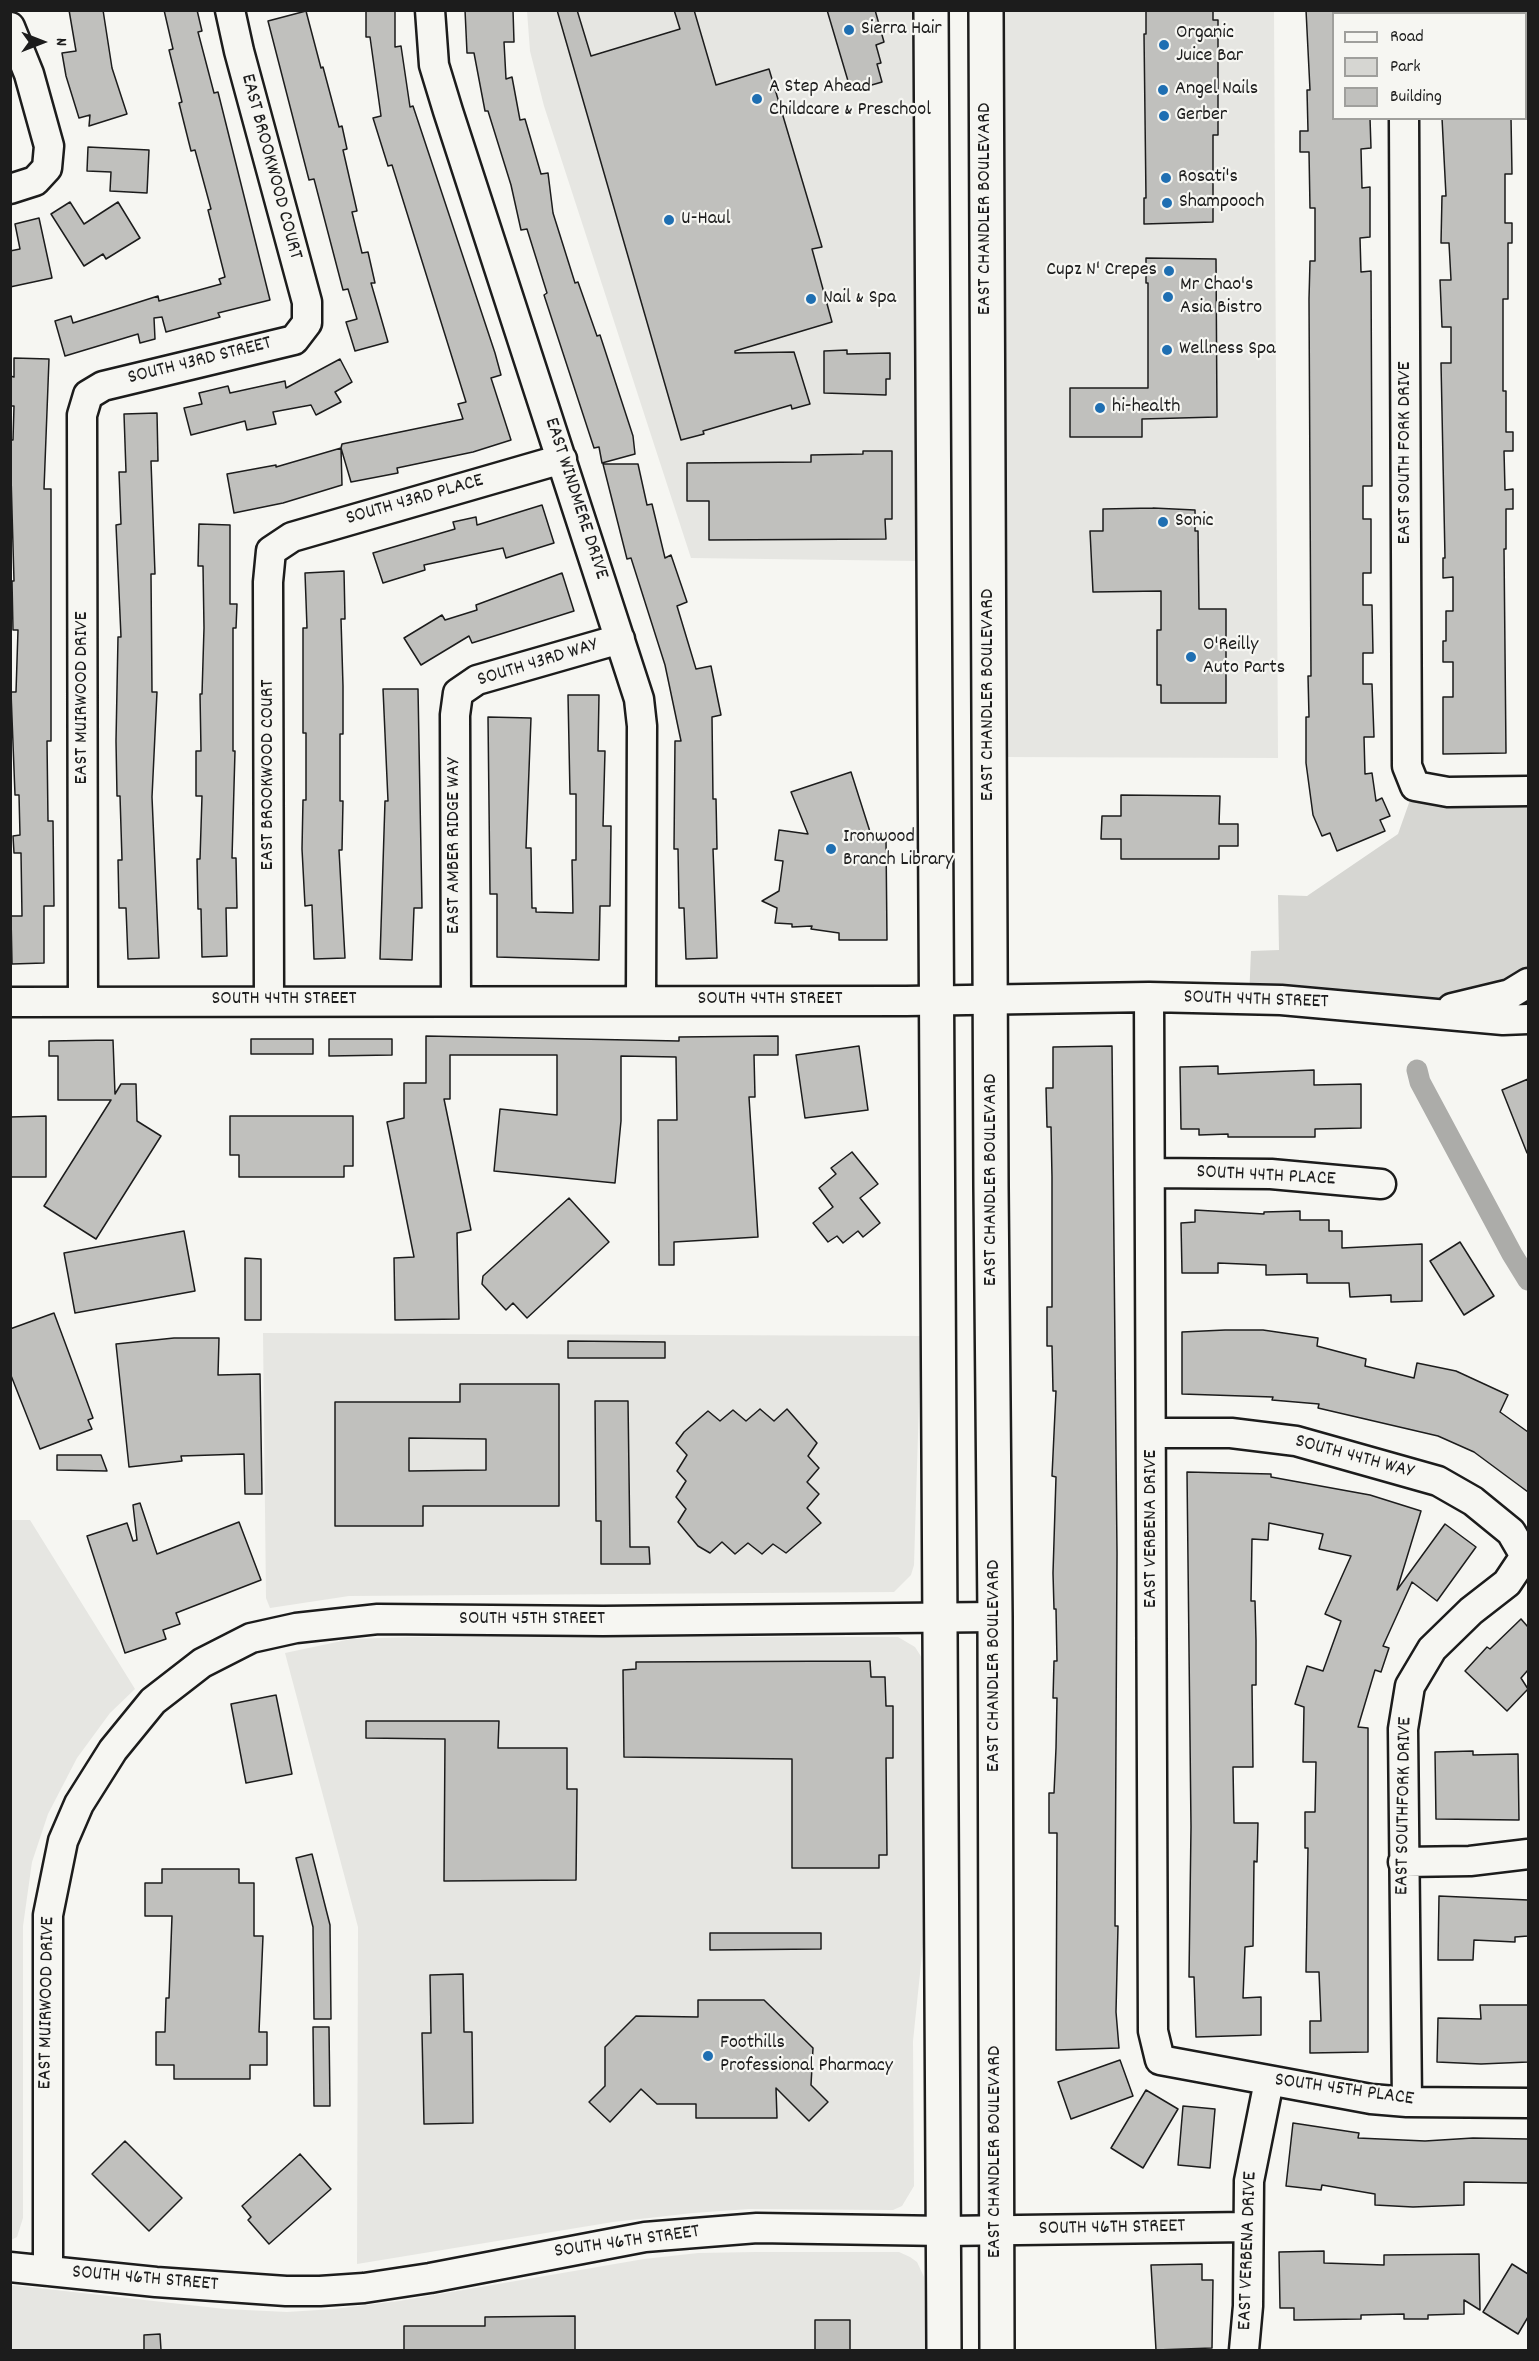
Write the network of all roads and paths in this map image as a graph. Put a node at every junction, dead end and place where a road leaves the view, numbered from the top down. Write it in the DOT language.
graph roads {
  1 [pos="230,10"];
  2 [pos="430,10"];
  3 [pos="931,10"];
  4 [pos="986,10"];
  5 [pos="10,27"];
  6 [pos="1404,120"];
  7 [pos="10,189"];
  8 [pos="307,323"];
  9 [pos="88,395"];
  10 [pos="933,436"];
  11 [pos="987,454"];
  12 [pos="561,459"];
  13 [pos="271,551"];
  14 [pos="620,639"];
  15 [pos="458,693"];
  16 [pos="1528,791"];
  17 [pos="1528,983"];
  18 [pos="1149,997"];
  19 [pos="641,999"];
  20 [pos="269,1000"];
  21 [pos="456,1000"];
  22 [pos="935,1000"];
  23 [pos="990,1000"];
  24 [pos="83,1001"];
  25 [pos="10,1002"];
  26 [pos="1429,1013"];
  27 [pos="1528,1019"];
  28 [pos="1150,1173"];
  29 [pos="1381,1184"];
  30 [pos="1152,1433"];
  31 [pos="1525,1556"];
  32 [pos="995,1617"];
  33 [pos="941,1618"];
  34 [pos="113,1750"];
  35 [pos="1528,1854"];
  36 [pos="1403,1862"];
  37 [pos="1160,2060"];
  38 [pos="1269,2080"];
  39 [pos="1407,2102"];
  40 [pos="1528,2103"];
  41 [pos="1247,2227"];
  42 [pos="996,2230"];
  43 [pos="944,2231"];
  44 [pos="10,2267"];
  45 [pos="48,2271"];
  46 [pos="944,2350"];
  47 [pos="997,2350"];
  48 [pos="1244,2350"];
  1 -- 8 [label="street, EAST BROOKWOOD COURT"];
  2 -- 12 [label="street, EAST WINDMERE DRIVE"];
  3 -- 10 [label="main road"];
  4 -- 11 [label="main road, EAST CHANDLER BOULEVARD"];
  5 -- 7 [label="street"];
  6 -- 16 [label="street, EAST SOUTH FORK DRIVE"];
  8 -- 9 [label="street, SOUTH 43RD STREET"];
  9 -- 24 [label="street, EAST MUIRWOOD DRIVE"];
  10 -- 11 [label="main road"];
  10 -- 22 [label="main road"];
  11 -- 23 [label="main road, EAST CHANDLER BOULEVARD"];
  12 -- 13 [label="street, SOUTH 43RD PLACE"];
  12 -- 14 [label="street, EAST WINDMERE DRIVE"];
  13 -- 20 [label="street, EAST BROOKWOOD COURT"];
  14 -- 15 [label="street, SOUTH 43RD WAY"];
  14 -- 19 [label="street, EAST WINDMERE DRIVE"];
  15 -- 21 [label="street, EAST AMBER RIDGE WAY"];
  17 -- 26 [label="street"];
  18 -- 23 [label="street, SOUTH 44TH STREET"];
  18 -- 26 [label="street, SOUTH 44TH STREET"];
  18 -- 28 [label="street, EAST VERBENA DRIVE"];
  19 -- 21 [label="street, SOUTH 44TH STREET"];
  19 -- 22 [label="street, SOUTH 44TH STREET"];
  20 -- 21 [label="street, SOUTH 44TH STREET"];
  20 -- 24 [label="street, SOUTH 44TH STREET"];
  22 -- 23 [label="street, SOUTH 44TH STREET"];
  22 -- 33 [label="main road"];
  23 -- 32 [label="main road, EAST CHANDLER BOULEVARD"];
  24 -- 25 [label="street, SOUTH 44TH STREET"];
  26 -- 27 [label="street, SOUTH 44TH STREET"];
  28 -- 29 [label="street, SOUTH 44TH PLACE"];
  28 -- 30 [label="street, EAST VERBENA DRIVE"];
  30 -- 31 [label="street, SOUTH 44TH WAY"];
  30 -- 37 [label="street, EAST VERBENA DRIVE"];
  31 -- 36 [label="street, EAST SOUTHFORK DRIVE"];
  32 -- 33 [label="street, SOUTH 45TH STREET"];
  32 -- 42 [label="main road, EAST CHANDLER BOULEVARD"];
  33 -- 34 [label="street, SOUTH 45TH STREET"];
  33 -- 43 [label="main road"];
  34 -- 45 [label="street, EAST MUIRWOOD DRIVE"];
  35 -- 36 [label="street"];
  36 -- 39 [label="street, EAST SOUTHFORK DRIVE"];
  37 -- 38 [label="street, SOUTH 45TH PLACE"];
  38 -- 39 [label="street, SOUTH 45TH PLACE"];
  38 -- 41 [label="street, EAST VERBENA DRIVE"];
  39 -- 40 [label="street, SOUTH 45TH PLACE"];
  41 -- 42 [label="street, SOUTH 46TH STREET"];
  41 -- 48 [label="street, EAST VERBENA DRIVE"];
  42 -- 43 [label="street, SOUTH 46TH STREET"];
  42 -- 47 [label="main road, EAST CHANDLER BOULEVARD"];
  43 -- 45 [label="street, SOUTH 46TH STREET"];
  43 -- 46 [label="main road"];
  44 -- 45 [label="street, SOUTH 46TH STREET"];
}
